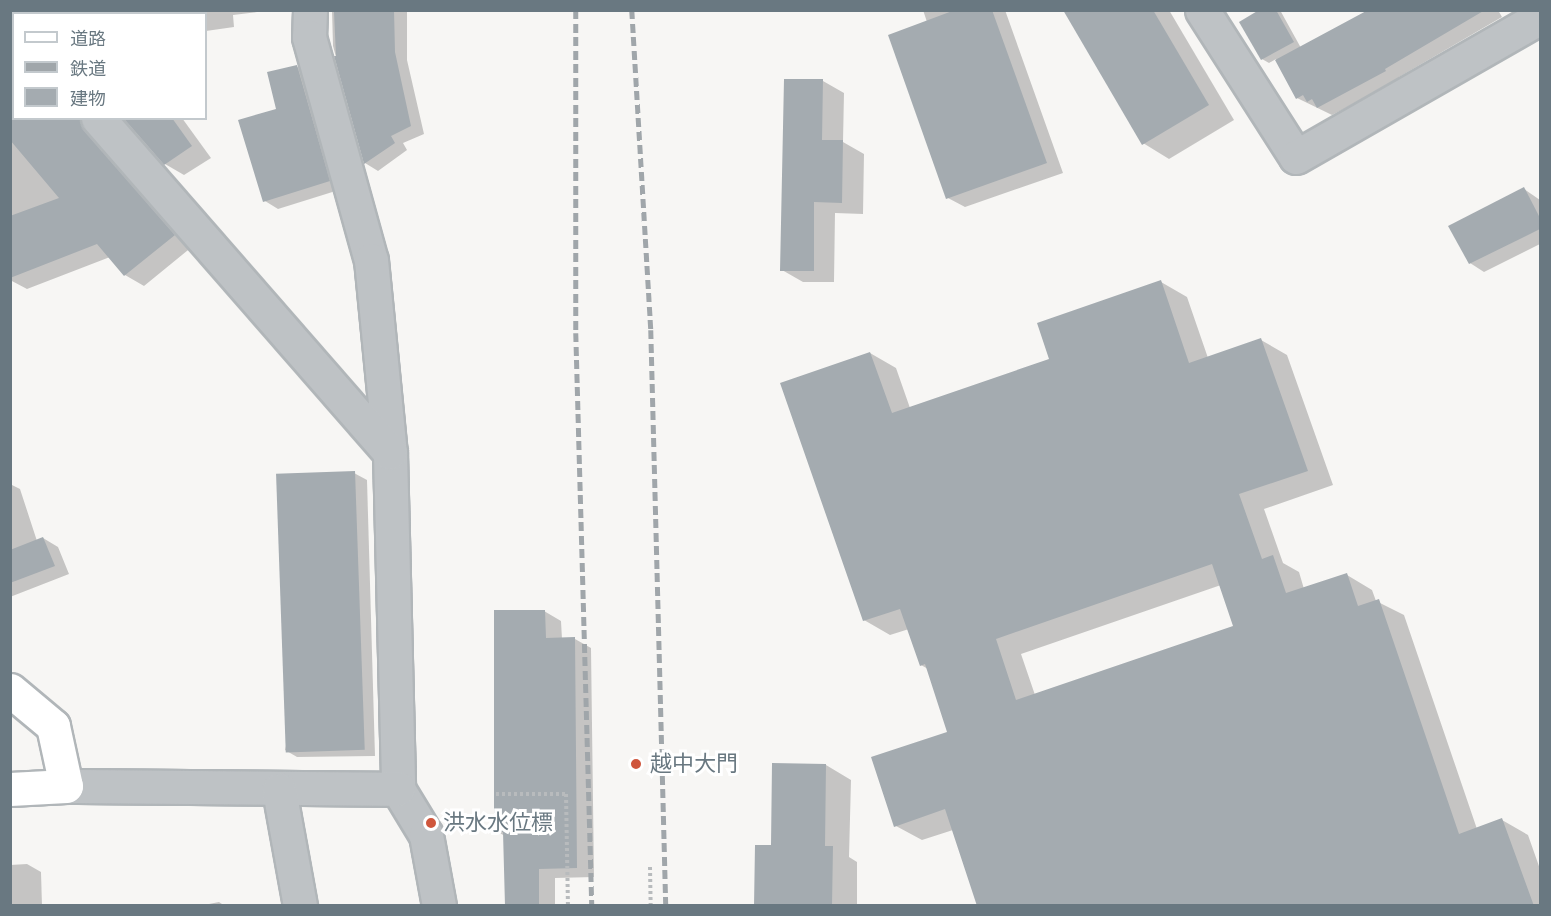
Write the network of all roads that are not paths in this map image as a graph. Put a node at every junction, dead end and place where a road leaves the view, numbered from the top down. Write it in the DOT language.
graph roads {
  1 [pos="310,10"];
  2 [pos="1202,10"];
  3 [pos="1540,17"];
  4 [pos="100,120"];
  5 [pos="390,453"];
  6 [pos="10,690"];
  7 [pos="66,786"];
  8 [pos="10,789"];
  9 [pos="398,789"];
  10 [pos="279,790"];
  11 [pos="300,906"];
  12 [pos="440,906"];
  1 -- 5 [label="street"];
  2 -- 3 [label="street"];
  4 -- 5 [label="street"];
  5 -- 9 [label="street"];
  6 -- 7 [label="main road"];
  7 -- 8 [label="main road"];
  7 -- 10 [label="street"];
  9 -- 10 [label="street"];
  9 -- 12 [label="street"];
  10 -- 11 [label="street"];
}
